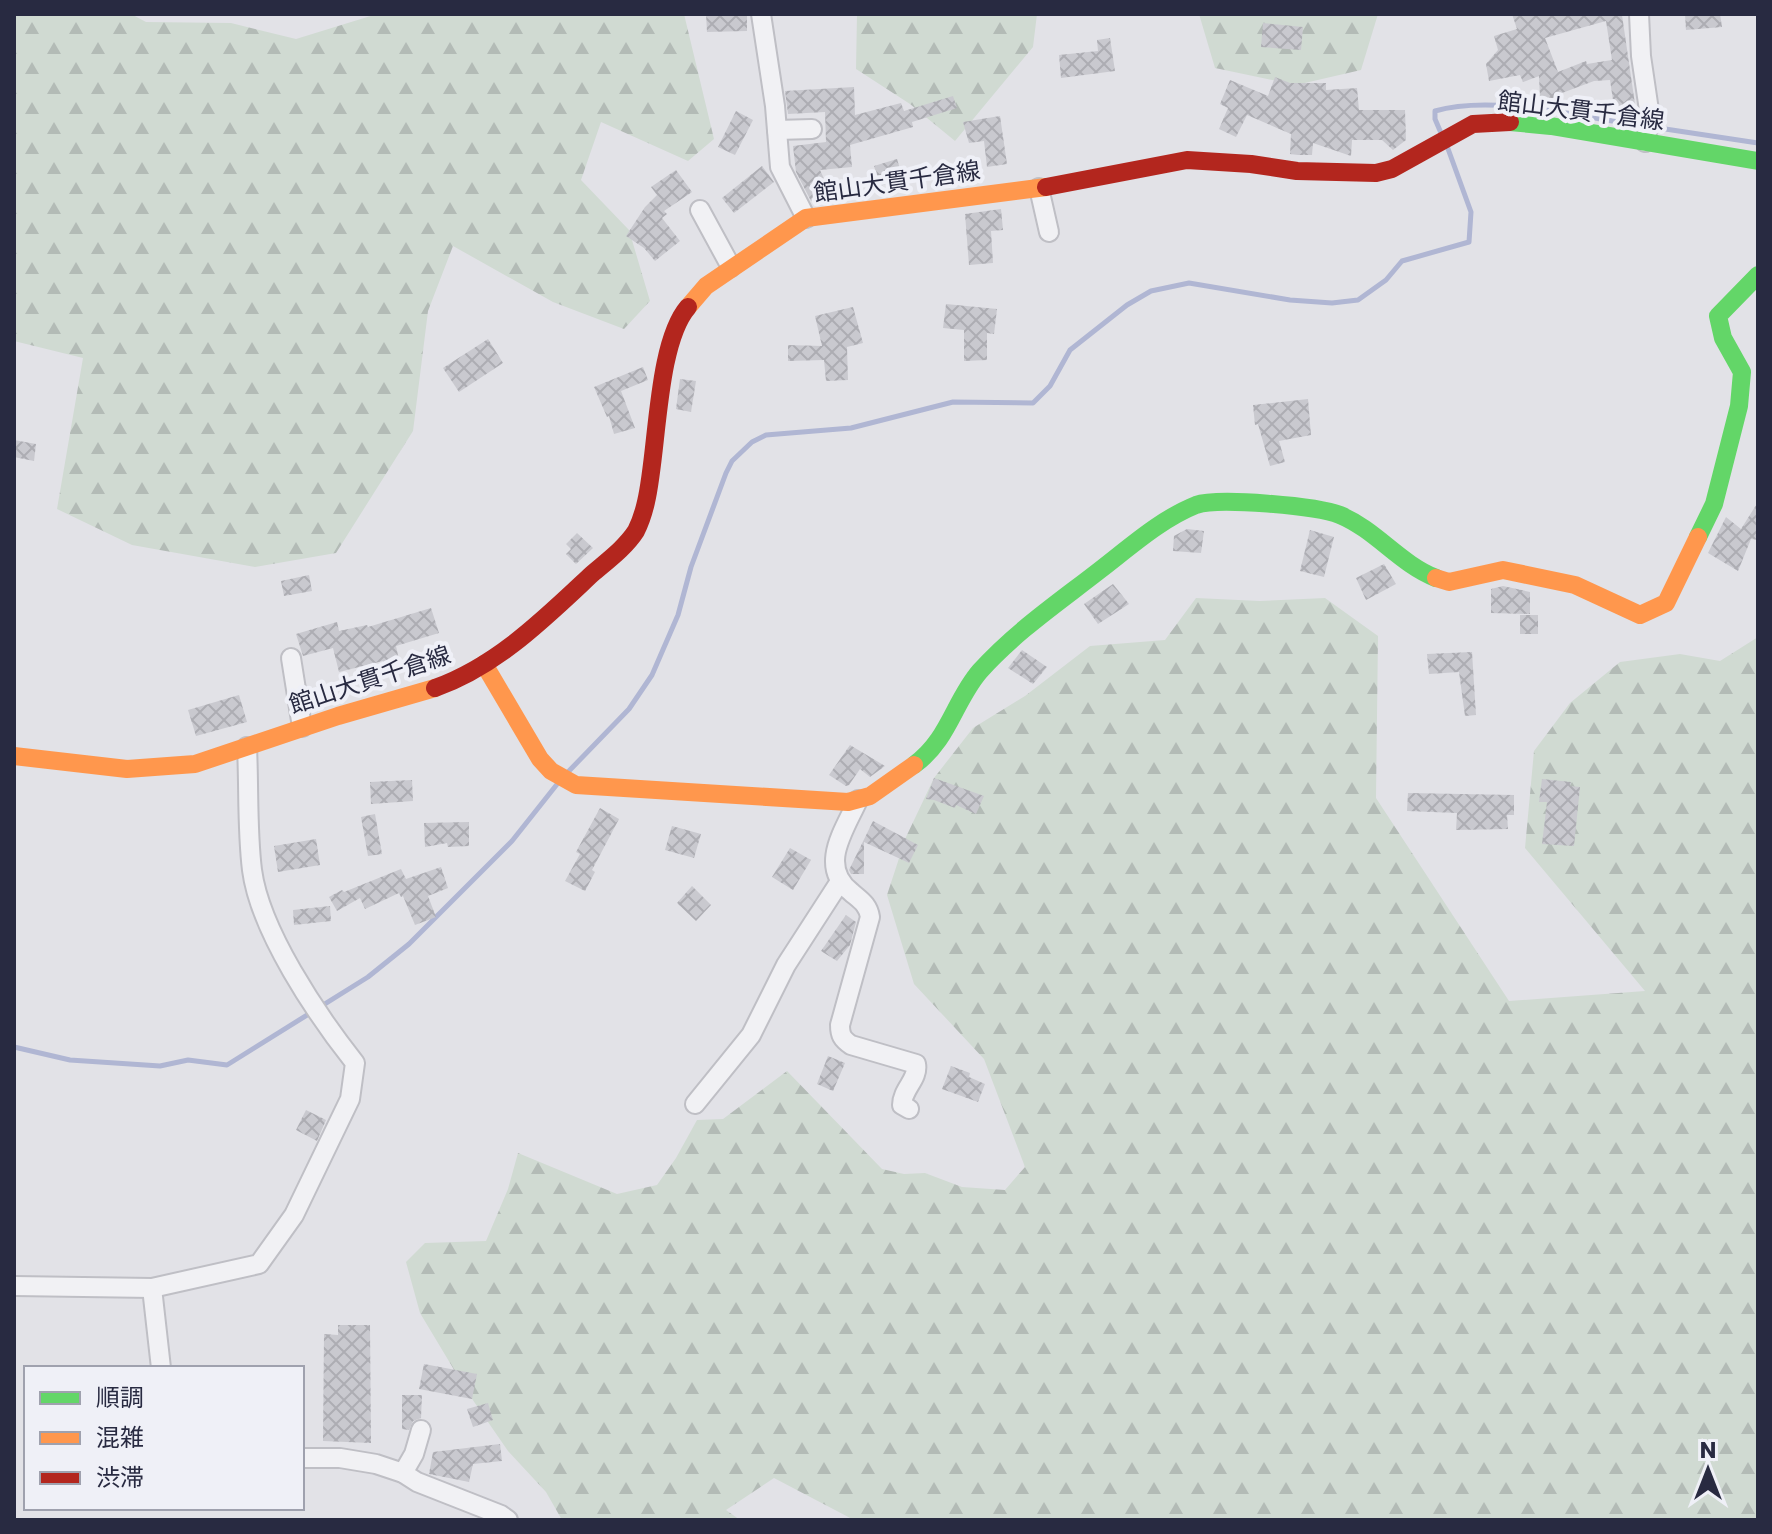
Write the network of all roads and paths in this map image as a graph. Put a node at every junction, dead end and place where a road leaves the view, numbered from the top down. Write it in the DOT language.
graph roads {
  1 [pos="761,14"];
  2 [pos="1639,14"];
  3 [pos="812,129"];
  4 [pos="777,130"];
  5 [pos="1645,142"];
  6 [pos="1758,161"];
  7 [pos="1039,188"];
  8 [pos="700,210"];
  9 [pos="806,218"];
  10 [pos="1049,232"];
  11 [pos="731,267"];
  12 [pos="1758,275"];
  13 [pos="291,658"];
  14 [pos="484,664"];
  15 [pos="302,727"];
  16 [pos="247,747"];
  17 [pos="14,756"];
  18 [pos="858,800"];
  19 [pos="839,883"];
  20 [pos="695,1104"];
  21 [pos="909,1109"];
  22 [pos="14,1286"];
  23 [pos="152,1288"];
  24 [pos="161,1366"];
  25 [pos="421,1430"];
  26 [pos="304,1458"];
  27 [pos="403,1473"];
  28 [pos="508,1520"];
  1 -- 4 [label="street"];
  2 -- 5 [label="street"];
  3 -- 4 [label="street"];
  4 -- 9 [label="street"];
  5 -- 6 [label="main road, 館山大貫千倉線"];
  5 -- 7 [label="main road, 館山大貫千倉線"];
  7 -- 9 [label="main road, 館山大貫千倉線"];
  7 -- 10 [label="street"];
  8 -- 11 [label="street"];
  9 -- 11 [label="main road, 館山大貫千倉線"];
  11 -- 14 [label="main road, 館山大貫千倉線"];
  12 -- 18 [label="main road"];
  13 -- 15 [label="street"];
  14 -- 15 [label="main road, 館山大貫千倉線"];
  14 -- 18 [label="main road"];
  15 -- 16 [label="main road, 館山大貫千倉線"];
  16 -- 17 [label="main road, 館山大貫千倉線"];
  16 -- 23 [label="street"];
  18 -- 19 [label="street"];
  19 -- 20 [label="street"];
  19 -- 21 [label="street"];
  22 -- 23 [label="street"];
  23 -- 24 [label="street"];
  25 -- 27 [label="street"];
  26 -- 27 [label="street"];
  27 -- 28 [label="street"];
}
